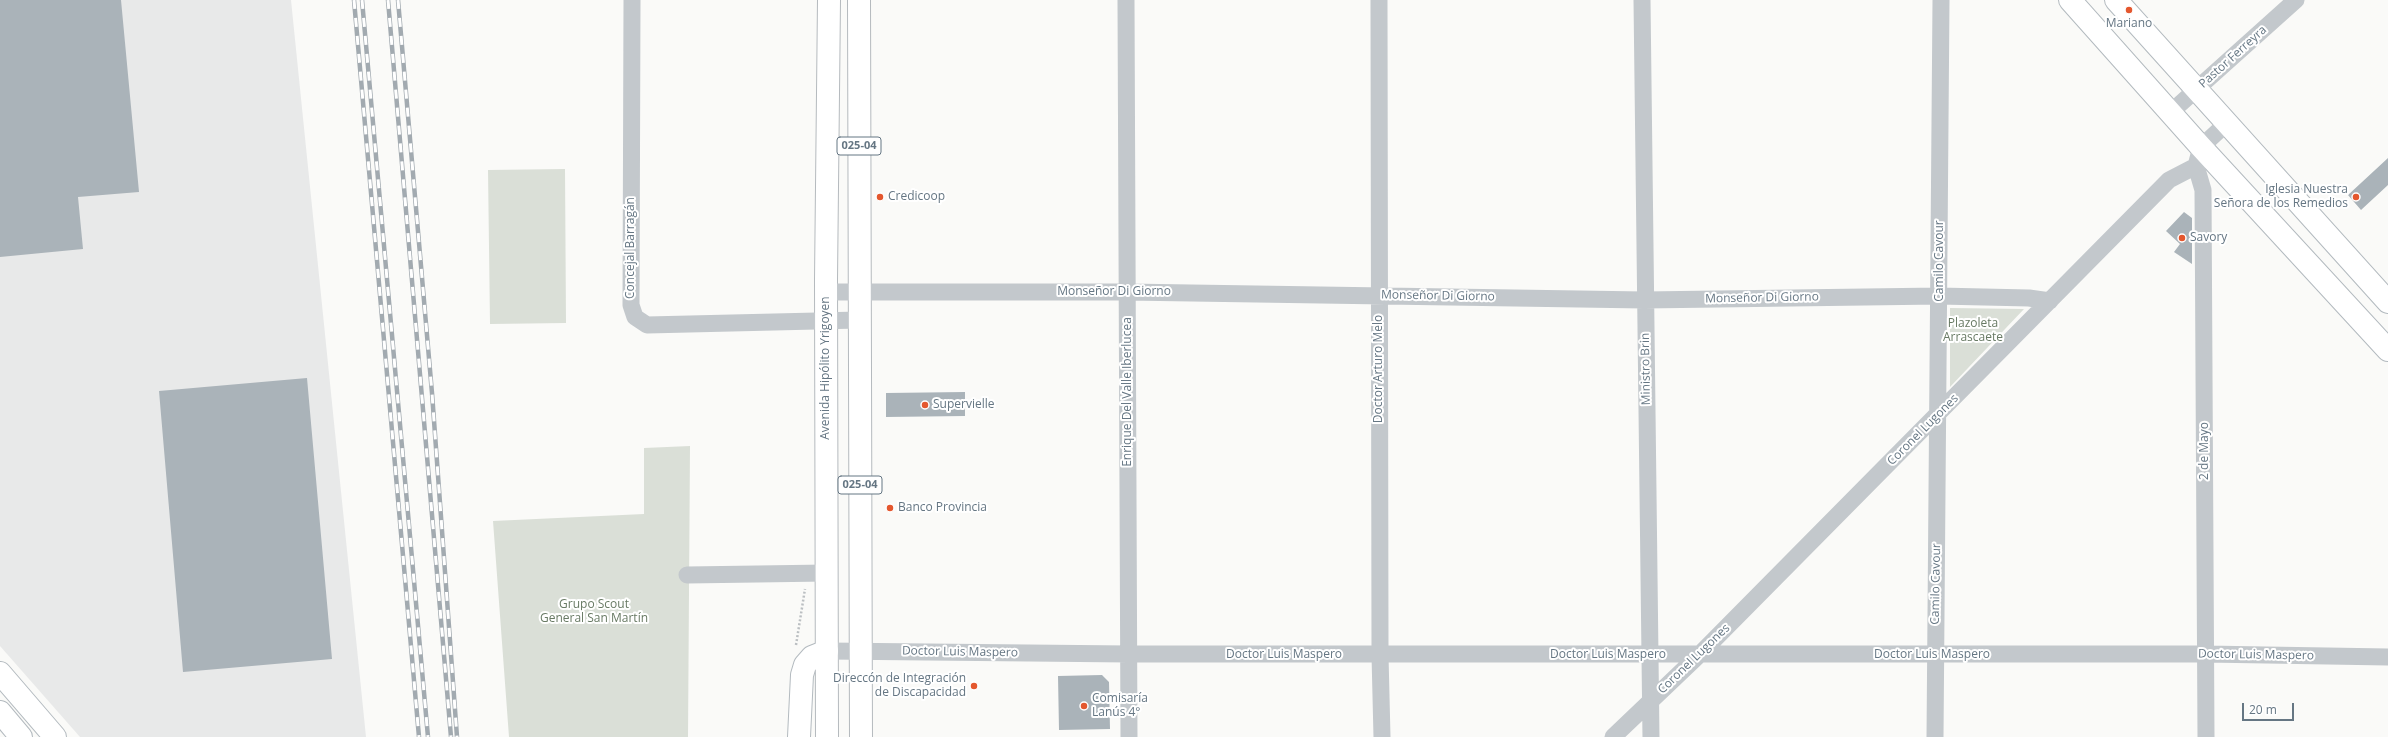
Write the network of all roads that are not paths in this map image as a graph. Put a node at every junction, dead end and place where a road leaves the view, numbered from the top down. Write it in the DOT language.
graph roads {
  1 [pos="632,0"];
  2 [pos="829,0"];
  3 [pos="859,0"];
  4 [pos="1126,0"];
  5 [pos="1379,0"];
  6 [pos="1642,0"];
  7 [pos="1941,0"];
  8 [pos="2070,0"];
  9 [pos="2116,0"];
  10 [pos="2296,0"];
  11 [pos="2197,90"];
  12 [pos="2170,113"];
  13 [pos="2227,123"];
  14 [pos="2198,156"];
  15 [pos="826,292"];
  16 [pos="859,292"];
  17 [pos="1128,292"];
  18 [pos="1379,295"];
  19 [pos="1939,296"];
  20 [pos="1644,300"];
  21 [pos="2050,301"];
  22 [pos="2388,302"];
  23 [pos="826,320"];
  24 [pos="860,320"];
  25 [pos="2388,350"];
  26 [pos="1939,414"];
  27 [pos="827,573"];
  28 [pos="687,575"];
  29 [pos="862,650"];
  30 [pos="827,651"];
  31 [pos="1129,654"];
  32 [pos="1700,654"];
  33 [pos="2206,654"];
  34 [pos="1380,655"];
  35 [pos="1651,655"];
  36 [pos="1935,655"];
  37 [pos="2388,657"];
  38 [pos="0,673"];
  39 [pos="1651,701"];
  40 [pos="0,712"];
  41 [pos="21,737"];
  42 [pos="55,737"];
  43 [pos="799,737"];
  44 [pos="827,737"];
  45 [pos="861,737"];
  46 [pos="1129,737"];
  47 [pos="1382,737"];
  48 [pos="1613,737"];
  49 [pos="1651,737"];
  50 [pos="1935,737"];
  51 [pos="2206,737"];
  1 -- 23 [label="street, Concejal Barragán"];
  2 -- 15 [label="main road, Avenida Hipólito Yrigoyen / 025-04"];
  3 -- 16 [label="main road, 025-04"];
  4 -- 17 [label="street, Enrique Del Valle Iberlucea"];
  5 -- 18 [label="street, Doctor Arturo Melo"];
  6 -- 20 [label="street, Ministro Brin"];
  7 -- 19 [label="street, Camilo Cavour"];
  8 -- 12 [label="main road"];
  9 -- 11 [label="main road"];
  10 -- 11 [label="street, Pastor Ferreyra"];
  11 -- 12 [label="street, Pastor Ferreyra"];
  11 -- 13 [label="main road"];
  12 -- 14 [label="main road"];
  13 -- 14 [label="street, Coronel Lugones"];
  13 -- 22 [label="main road"];
  14 -- 21 [label="street, Coronel Lugones"];
  14 -- 25 [label="main road"];
  14 -- 33 [label="street, 2 de Mayo"];
  15 -- 16 [label="street, Monseñor Di Giorno"];
  15 -- 23 [label="main road, Avenida Hipólito Yrigoyen / 025-04"];
  16 -- 17 [label="street, Monseñor Di Giorno"];
  16 -- 24 [label="main road, 025-04"];
  17 -- 18 [label="street, Monseñor Di Giorno"];
  17 -- 31 [label="street, Enrique Del Valle Iberlucea"];
  18 -- 20 [label="street, Monseñor Di Giorno"];
  18 -- 34 [label="street, Doctor Arturo Melo"];
  19 -- 20 [label="street, Monseñor Di Giorno"];
  19 -- 21 [label="street, Monseñor Di Giorno"];
  19 -- 26 [label="street, Camilo Cavour"];
  20 -- 35 [label="street, Ministro Brin"];
  21 -- 26 [label="street, Coronel Lugones"];
  23 -- 24 [label="street, Concejal Barragán"];
  23 -- 27 [label="main road, Avenida Hipólito Yrigoyen / 025-04"];
  24 -- 29 [label="main road, 025-04"];
  26 -- 32 [label="street, Coronel Lugones"];
  26 -- 36 [label="street, Camilo Cavour"];
  27 -- 28 [label="street"];
  27 -- 30 [label="main road, Avenida Hipólito Yrigoyen / 025-04"];
  29 -- 30 [label="street, Doctor Luis Maspero"];
  29 -- 31 [label="street, Doctor Luis Maspero"];
  29 -- 45 [label="main road, 025-04"];
  30 -- 43 [label="main road"];
  30 -- 44 [label="main road, Avenida Hipólito Yrigoyen / 025-04"];
  31 -- 34 [label="street, Doctor Luis Maspero"];
  31 -- 46 [label="street, Enrique Del Valle Iberlucea"];
  32 -- 35 [label="street, Doctor Luis Maspero"];
  32 -- 36 [label="street, Doctor Luis Maspero"];
  32 -- 39 [label="street, Coronel Lugones"];
  33 -- 36 [label="street, Doctor Luis Maspero"];
  33 -- 37 [label="street, Doctor Luis Maspero"];
  33 -- 51 [label="street, 2 de Mayo"];
  34 -- 35 [label="street, Doctor Luis Maspero"];
  34 -- 47 [label="street, Doctor Arturo Melo"];
  35 -- 39 [label="street, Ministro Brin"];
  36 -- 50 [label="street, Camilo Cavour"];
  38 -- 42 [label="main road"];
  39 -- 48 [label="street, Coronel Lugones"];
  39 -- 49 [label="street, Ministro Brin"];
  40 -- 41 [label="main road"];
}
